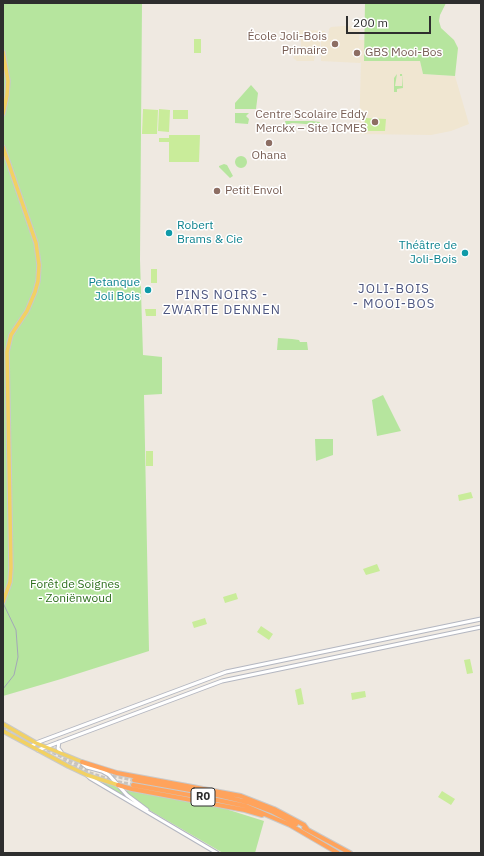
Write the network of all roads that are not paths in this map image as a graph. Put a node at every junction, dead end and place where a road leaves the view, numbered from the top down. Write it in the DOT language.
graph roads {
  1 [pos="3,52"];
  2 [pos="3,114"];
  3 [pos="3,147"];
  4 [pos="3,602"];
  5 [pos="481,619"];
  6 [pos="481,627"];
  7 [pos="151,699"];
  8 [pos="154,706"];
  9 [pos="3,724"];
  10 [pos="3,731"];
  11 [pos="64,732"];
  12 [pos="66,739"];
  13 [pos="59,742"];
  14 [pos="36,743"];
  15 [pos="32,746"];
  16 [pos="46,747"];
  17 [pos="38,750"];
  18 [pos="66,756"];
  19 [pos="82,762"];
  20 [pos="87,775"];
  21 [pos="118,785"];
  22 [pos="125,790"];
  23 [pos="261,805"];
  24 [pos="150,813"];
  25 [pos="271,817"];
  26 [pos="217,853"];
  27 [pos="338,853"];
  28 [pos="350,853"];
  1 -- 2 [label="main road"];
  3 -- 4 [label="main road"];
  5 -- 7 [label="street"];
  6 -- 8 [label="street"];
  7 -- 8 [label="street"];
  7 -- 11 [label="street"];
  8 -- 12 [label="street"];
  9 -- 14 [label="main road"];
  10 -- 15 [label="main road"];
  11 -- 12 [label="street"];
  11 -- 14 [label="street"];
  12 -- 13 [label="street"];
  13 -- 16 [label="street"];
  13 -- 18 [label="street"];
  14 -- 15 [label="street"];
  14 -- 16 [label="main road"];
  15 -- 17 [label="main road"];
  16 -- 17 [label="street"];
  16 -- 18 [label="main road"];
  17 -- 20 [label="main road"];
  18 -- 19 [label="main road"];
  19 -- 21 [label="street"];
  19 -- 23 [label="highway"];
  20 -- 21 [label="main road"];
  20 -- 24 [label="street"];
  21 -- 22 [label="highway"];
  22 -- 24 [label="street"];
  22 -- 25 [label="highway"];
  23 -- 25 [label="highway, R0"];
  23 -- 28 [label="highway"];
  24 -- 26 [label="street"];
  25 -- 27 [label="highway, R0"];
}
